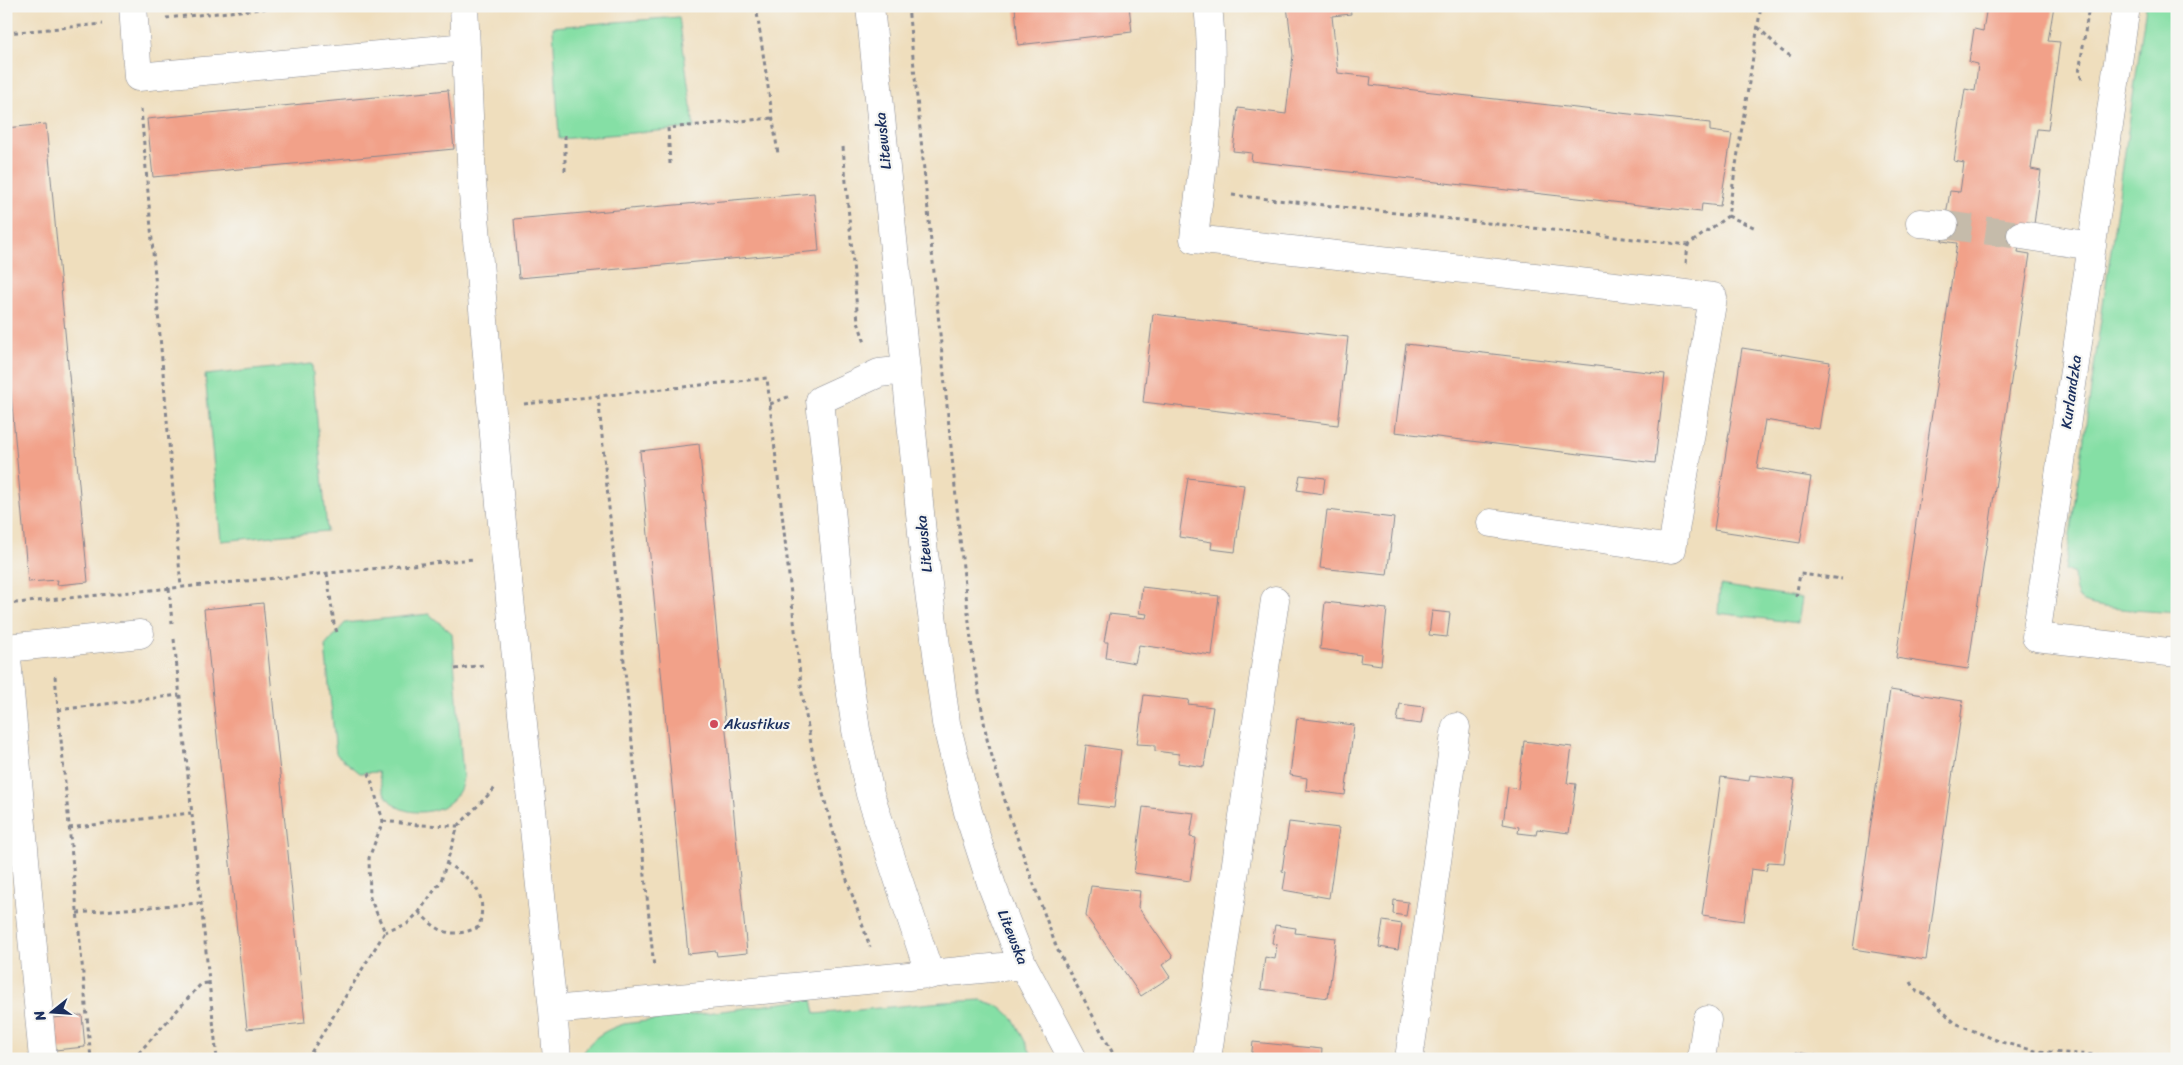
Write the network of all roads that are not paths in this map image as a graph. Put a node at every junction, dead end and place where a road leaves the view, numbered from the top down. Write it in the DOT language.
graph roads {
  1 [pos="133,6"];
  2 [pos="464,6"];
  3 [pos="870,6"];
  4 [pos="1208,6"];
  5 [pos="2126,6"];
  6 [pos="466,47"];
  7 [pos="2021,235"];
  8 [pos="2092,246"];
  9 [pos="906,370"];
  10 [pos="1491,523"];
  11 [pos="1275,600"];
  12 [pos="140,634"];
  13 [pos="7,648"];
  14 [pos="2177,653"];
  15 [pos="1456,727"];
  16 [pos="1023,965"];
  17 [pos="930,974"];
  18 [pos="553,1010"];
  19 [pos="1707,1020"];
  20 [pos="43,1059"];
  21 [pos="557,1059"];
  22 [pos="1073,1059"];
  23 [pos="1207,1059"];
  24 [pos="1408,1059"];
  25 [pos="1701,1059"];
  1 -- 6 [label="street"];
  2 -- 6 [label="street"];
  3 -- 9 [label="street, Litewska"];
  4 -- 10 [label="street"];
  5 -- 8 [label="street, Kurlandzka"];
  6 -- 18 [label="street"];
  7 -- 8 [label="street"];
  8 -- 14 [label="street, Kurlandzka"];
  9 -- 16 [label="street, Litewska"];
  9 -- 17 [label="street"];
  11 -- 23 [label="street"];
  12 -- 13 [label="street"];
  13 -- 20 [label="street"];
  15 -- 24 [label="street"];
  16 -- 17 [label="street"];
  16 -- 22 [label="street, Litewska"];
  17 -- 18 [label="street"];
  18 -- 21 [label="street"];
  19 -- 25 [label="street"];
}
